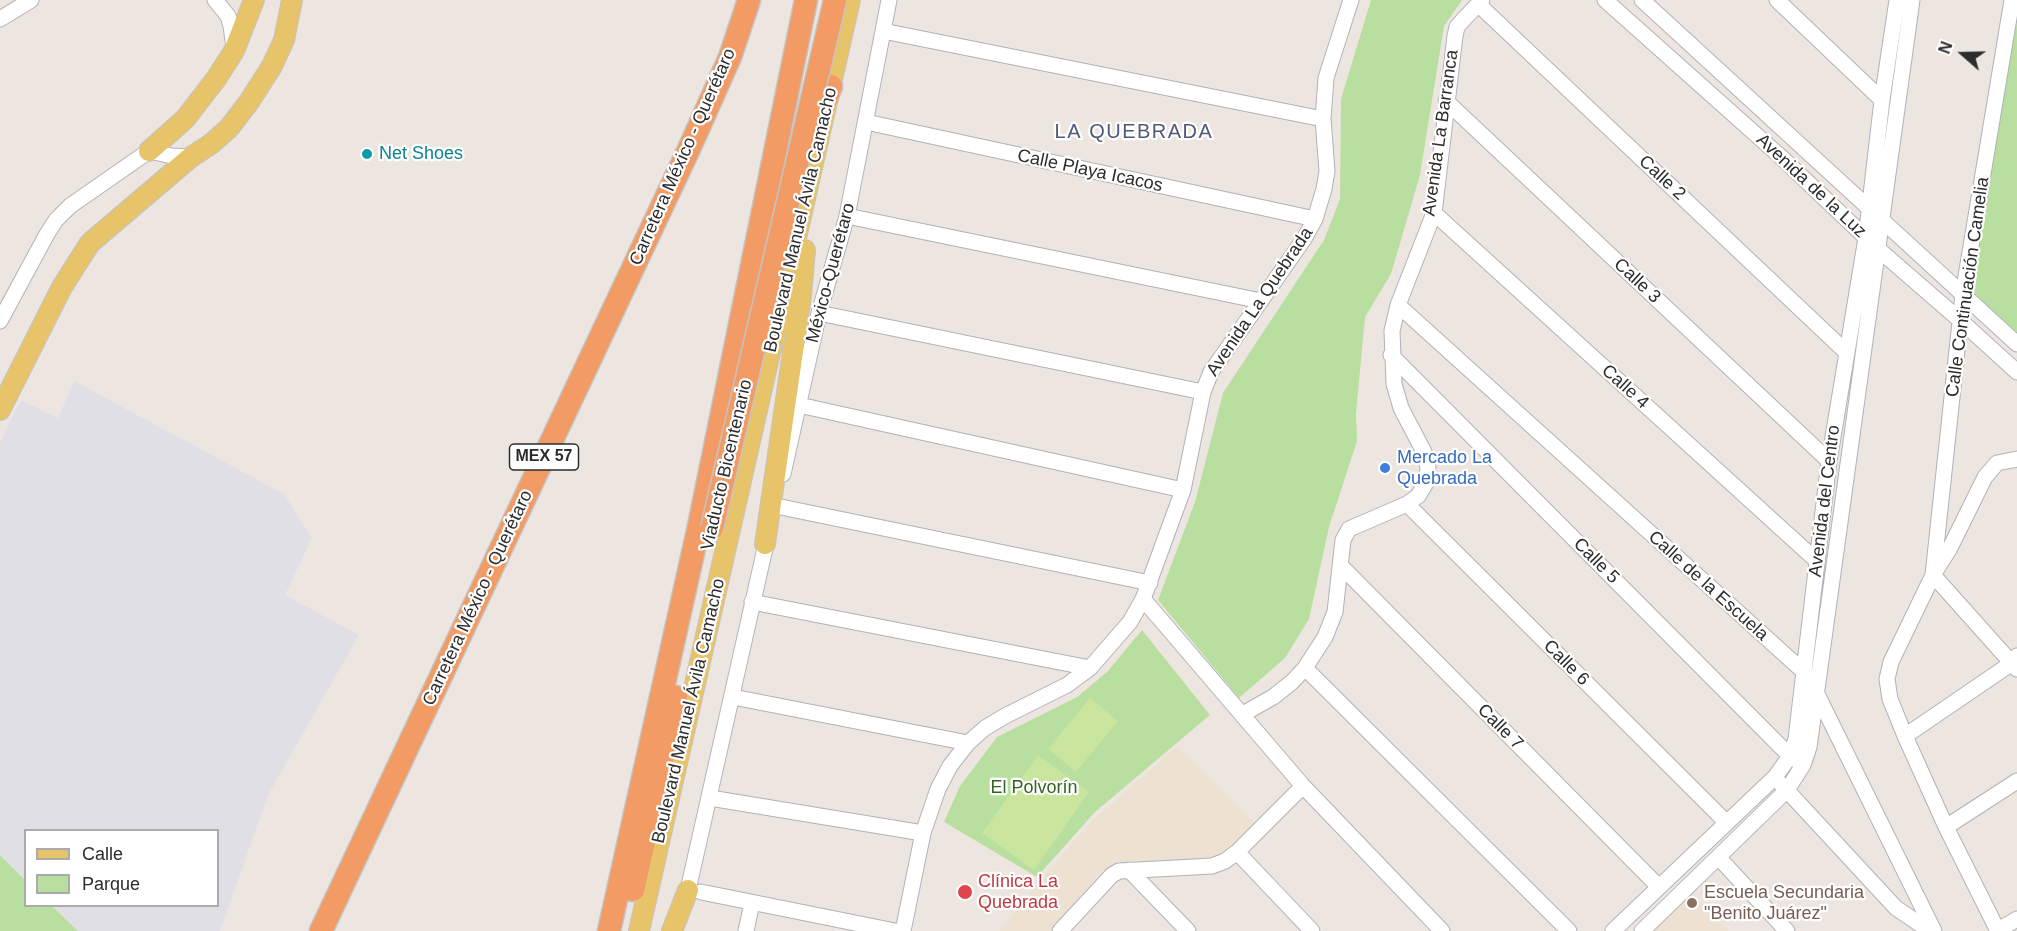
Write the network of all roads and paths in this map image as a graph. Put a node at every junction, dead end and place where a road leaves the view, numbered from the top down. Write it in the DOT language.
graph roads {
  1 [pos="31,0"];
  2 [pos="215,0"];
  3 [pos="254,0"];
  4 [pos="292,0"];
  5 [pos="749,0"];
  6 [pos="806,0"];
  7 [pos="835,0"];
  8 [pos="850,0"];
  9 [pos="889,0"];
  10 [pos="1351,0"];
  11 [pos="1605,0"];
  12 [pos="1642,0"];
  13 [pos="1777,0"];
  14 [pos="1897,0"];
  15 [pos="1912,0"];
  16 [pos="2012,0"];
  17 [pos="1480,2"];
  18 [pos="0,19"];
  19 [pos="883,31"];
  20 [pos="234,51"];
  21 [pos="831,86"];
  22 [pos="1882,100"];
  23 [pos="1446,101"];
  24 [pos="1323,119"];
  25 [pos="866,122"];
  26 [pos="149,151"];
  27 [pos="191,157"];
  28 [pos="810,179"];
  29 [pos="1870,210"];
  30 [pos="1434,213"];
  31 [pos="847,216"];
  32 [pos="1315,219"];
  33 [pos="1881,221"];
  34 [pos="1866,238"];
  35 [pos="1878,249"];
  36 [pos="1964,294"];
  37 [pos="1261,301"];
  38 [pos="1398,305"];
  39 [pos="819,313"];
  40 [pos="0,321"];
  41 [pos="1961,321"];
  42 [pos="740,325"];
  43 [pos="2017,344"];
  44 [pos="1846,352"];
  45 [pos="1391,355"];
  46 [pos="2017,372"];
  47 [pos="1203,392"];
  48 [pos="799,405"];
  49 [pos="0,410"];
  50 [pos="2017,459"];
  51 [pos="1829,461"];
  52 [pos="1183,490"];
  53 [pos="1407,504"];
  54 [pos="776,506"];
  55 [pos="765,544"];
  56 [pos="1817,561"];
  57 [pos="1341,566"];
  58 [pos="1933,575"];
  59 [pos="1150,583"];
  60 [pos="1143,599"];
  61 [pos="752,602"];
  62 [pos="2015,662"];
  63 [pos="1090,668"];
  64 [pos="1305,668"];
  65 [pos="1803,671"];
  66 [pos="1816,692"];
  67 [pos="733,697"];
  68 [pos="1243,714"];
  69 [pos="1905,736"];
  70 [pos="968,743"];
  71 [pos="1790,756"];
  72 [pos="1803,765"];
  73 [pos="1775,777"];
  74 [pos="2017,781"];
  75 [pos="1303,786"];
  76 [pos="1787,790"];
  77 [pos="710,798"];
  78 [pos="1726,822"];
  79 [pos="1946,827"];
  80 [pos="923,833"];
  81 [pos="1237,852"];
  82 [pos="1718,857"];
  83 [pos="1129,870"];
  84 [pos="1659,887"];
  85 [pos="694,891"];
  86 [pos="752,903"];
  87 [pos="2017,919"];
  88 [pos="326,921"];
  89 [pos="315,931"];
  90 [pos="609,931"];
  91 [pos="623,931"];
  92 [pos="639,931"];
  93 [pos="672,931"];
  94 [pos="746,931"];
  95 [pos="895,931"];
  96 [pos="903,931"];
  97 [pos="1060,931"];
  98 [pos="1188,931"];
  99 [pos="1312,931"];
  100 [pos="1442,931"];
  101 [pos="1569,931"];
  102 [pos="1614,931"];
  103 [pos="1642,931"];
  104 [pos="1787,931"];
  105 [pos="1932,931"];
  106 [pos="1998,931"];
  1 -- 18 [label="street"];
  2 -- 20 [label="street"];
  3 -- 20 [label="main road"];
  4 -- 27 [label="main road"];
  5 -- 88 [label="highway, Carretera México - Querétaro / MEX 57"];
  6 -- 42 [label="highway"];
  7 -- 91 [label="highway, Viaducto Bicentenario, bridge"];
  8 -- 21 [label="main road, Boulevard Manuel Ávila Camacho"];
  9 -- 19 [label="street, México-Querétaro"];
  10 -- 24 [label="street, Avenida La Quebrada"];
  11 -- 34 [label="street, Avenida de la Luz"];
  12 -- 29 [label="street, Avenida de la Luz"];
  13 -- 22 [label="street"];
  14 -- 22 [label="street, Avenida del Centro"];
  15 -- 33 [label="street, Avenida del Centro"];
  16 -- 36 [label="street, Calle Continuación Camelia"];
  17 -- 23 [label="street, Avenida La Barranca"];
  17 -- 44 [label="street, Calle 2"];
  19 -- 24 [label="street"];
  19 -- 25 [label="street, México-Querétaro"];
  20 -- 26 [label="main road"];
  21 -- 28 [label="main road, Boulevard Manuel Ávila Camacho"];
  21 -- 42 [label="highway"];
  22 -- 29 [label="street, Avenida del Centro"];
  23 -- 30 [label="street, Avenida La Barranca"];
  23 -- 51 [label="street, Calle 3"];
  24 -- 32 [label="street, Avenida La Quebrada"];
  25 -- 31 [label="street, México-Querétaro"];
  25 -- 32 [label="street, Calle Playa Icacos"];
  26 -- 27 [label="street"];
  26 -- 40 [label="street"];
  27 -- 49 [label="main road"];
  28 -- 55 [label="main road"];
  28 -- 92 [label="main road, Boulevard Manuel Ávila Camacho"];
  29 -- 33 [label="street, Avenida de la Luz"];
  29 -- 34 [label="street, Avenida del Centro"];
  30 -- 38 [label="street, Avenida La Barranca"];
  30 -- 56 [label="street, Calle 4"];
  31 -- 37 [label="street"];
  31 -- 39 [label="street, México-Querétaro"];
  32 -- 37 [label="street, Avenida La Quebrada"];
  33 -- 35 [label="street, Avenida del Centro"];
  33 -- 36 [label="street, Avenida de la Luz"];
  34 -- 35 [label="street, Avenida de la Luz"];
  34 -- 44 [label="street, Avenida del Centro"];
  35 -- 41 [label="street, Avenida de la Luz"];
  35 -- 66 [label="street, Avenida del Centro"];
  36 -- 41 [label="street, Calle Continuación Camelia"];
  36 -- 43 [label="street, Avenida de la Luz"];
  37 -- 47 [label="street, Avenida La Quebrada"];
  38 -- 45 [label="street, Avenida La Barranca"];
  38 -- 65 [label="street, Calle de la Escuela"];
  39 -- 47 [label="street"];
  39 -- 48 [label="street, México-Querétaro"];
  41 -- 46 [label="street, Avenida de la Luz"];
  41 -- 58 [label="street, Calle Continuación Camelia"];
  42 -- 90 [label="highway"];
  44 -- 51 [label="street, Avenida del Centro"];
  45 -- 53 [label="street, Avenida La Barranca"];
  45 -- 71 [label="street, Calle 5"];
  47 -- 52 [label="street, Avenida La Quebrada"];
  48 -- 52 [label="street"];
  48 -- 54 [label="street, México-Querétaro"];
  50 -- 58 [label="street, Calle Continuación Camelia"];
  51 -- 56 [label="street, Avenida del Centro"];
  52 -- 59 [label="street, Avenida La Quebrada"];
  53 -- 57 [label="street, Avenida La Barranca"];
  53 -- 78 [label="street, Calle 6"];
  54 -- 55 [label="street, México-Querétaro"];
  54 -- 59 [label="street"];
  55 -- 61 [label="street, México-Querétaro"];
  56 -- 65 [label="street, Avenida del Centro"];
  57 -- 64 [label="street, Avenida La Barranca"];
  57 -- 84 [label="street, Calle 7"];
  58 -- 62 [label="street"];
  58 -- 69 [label="street, Calle Continuación Camelia"];
  59 -- 60 [label="street, Avenida La Quebrada"];
  60 -- 63 [label="street, Avenida La Quebrada"];
  60 -- 68 [label="street"];
  61 -- 63 [label="street"];
  61 -- 67 [label="street, México-Querétaro"];
  62 -- 69 [label="street"];
  63 -- 70 [label="street, Avenida La Quebrada"];
  64 -- 68 [label="street, Avenida La Barranca"];
  64 -- 101 [label="street"];
  65 -- 66 [label="street, Calle de la Escuela"];
  65 -- 71 [label="street, Avenida del Centro"];
  66 -- 72 [label="street, Avenida del Centro"];
  66 -- 105 [label="street, Calle de la Escuela"];
  67 -- 70 [label="street"];
  67 -- 77 [label="street, México-Querétaro"];
  68 -- 75 [label="street"];
  69 -- 79 [label="street, Calle Continuación Camelia"];
  70 -- 80 [label="street, Avenida La Quebrada"];
  71 -- 72 [label="street, Calle 5"];
  71 -- 73 [label="street, Avenida del Centro"];
  72 -- 76 [label="street, Avenida del Centro"];
  73 -- 76 [label="street"];
  73 -- 78 [label="street, Avenida del Centro"];
  74 -- 79 [label="street"];
  75 -- 81 [label="street"];
  75 -- 100 [label="street"];
  76 -- 82 [label="street, Avenida del Centro"];
  76 -- 105 [label="street"];
  77 -- 80 [label="street"];
  77 -- 85 [label="street, México-Querétaro"];
  78 -- 84 [label="street, Avenida del Centro"];
  79 -- 106 [label="street, Calle Continuación Camelia"];
  80 -- 96 [label="street, Avenida La Quebrada"];
  81 -- 83 [label="street"];
  81 -- 99 [label="street"];
  82 -- 103 [label="street, Avenida del Centro"];
  82 -- 104 [label="street"];
  83 -- 97 [label="street"];
  83 -- 98 [label="street"];
  84 -- 102 [label="street, Avenida del Centro"];
  85 -- 86 [label="street"];
  85 -- 93 [label="main road"];
  86 -- 94 [label="street"];
  86 -- 95 [label="street"];
  87 -- 106 [label="street"];
  88 -- 89 [label="highway, Carretera México - Querétaro"];
}
